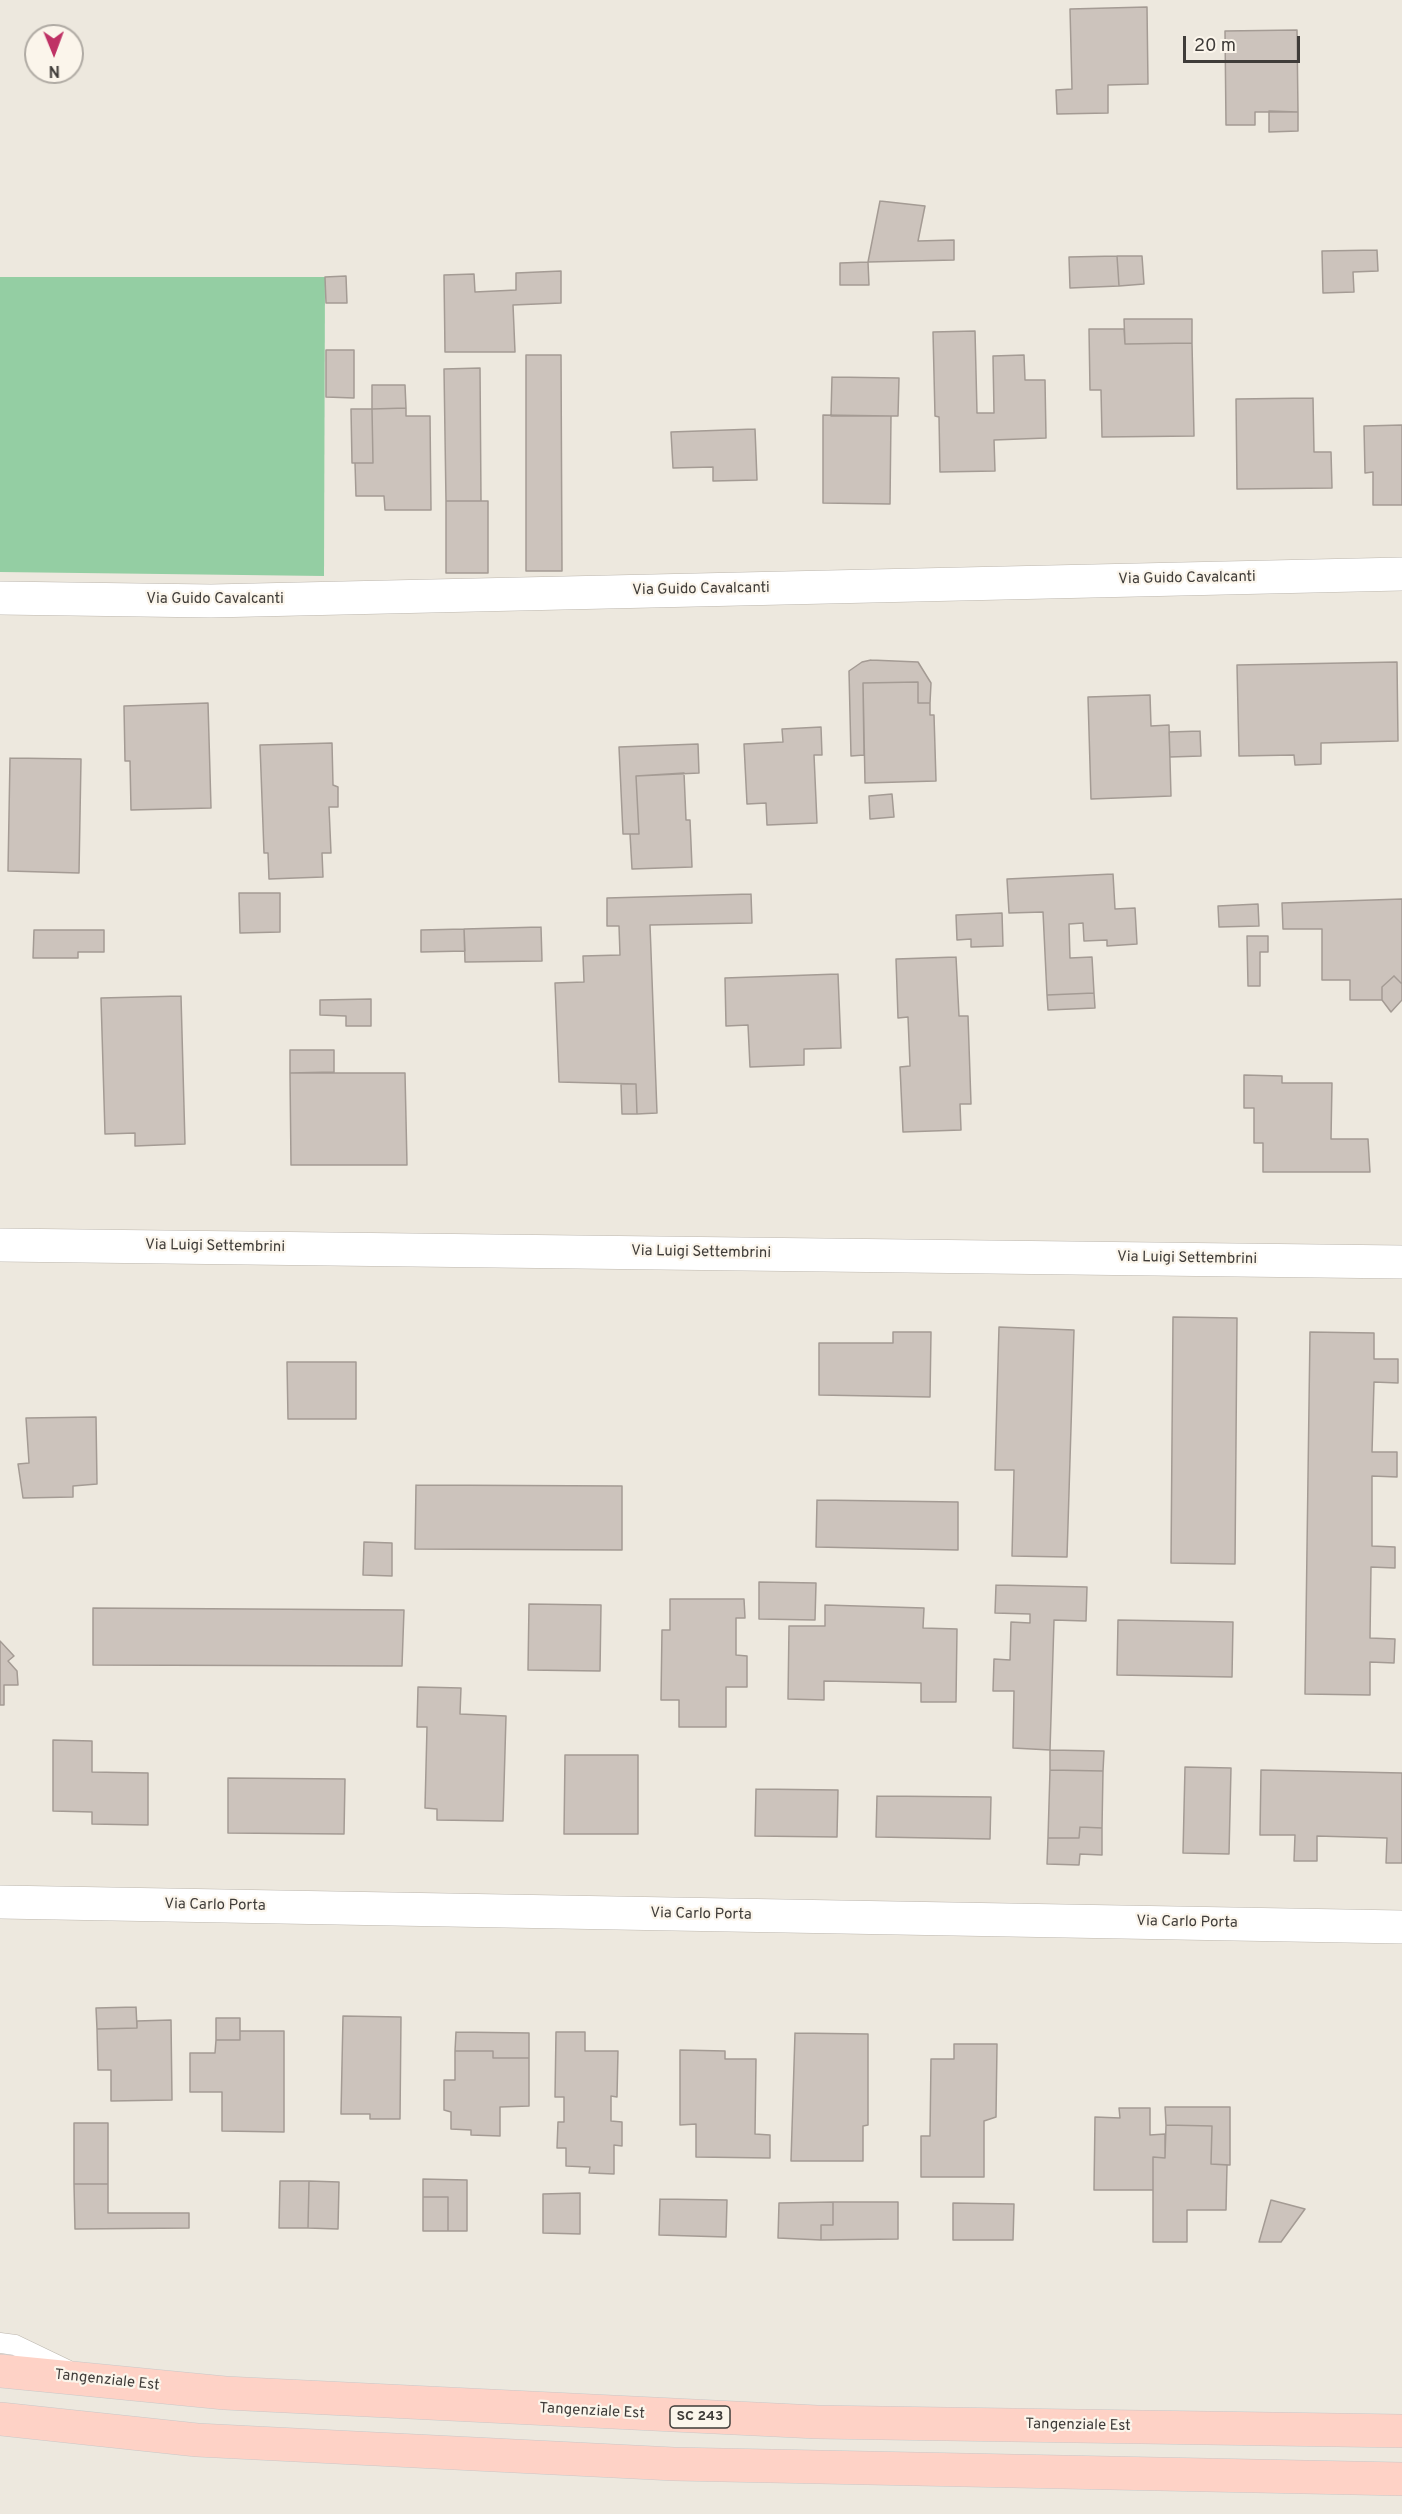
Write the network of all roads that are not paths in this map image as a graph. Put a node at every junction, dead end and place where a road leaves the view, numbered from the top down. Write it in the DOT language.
graph roads {
  1 [pos="1402,574"];
  2 [pos="0,598"];
  3 [pos="0,1245"];
  4 [pos="1402,1262"];
  5 [pos="0,1902"];
  6 [pos="1402,1927"];
  7 [pos="0,2343"];
  8 [pos="0,2371"];
  9 [pos="88,2380"];
  10 [pos="0,2419"];
  11 [pos="1402,2431"];
  12 [pos="1402,2479"];
  1 -- 2 [label="street, Via Guido Cavalcanti"];
  3 -- 4 [label="street, Via Luigi Settembrini"];
  5 -- 6 [label="street, Via Carlo Porta"];
  7 -- 9 [label="lane"];
  8 -- 9 [label="highway, Tangenziale Est / SC 243"];
  9 -- 11 [label="highway, Tangenziale Est / SC 243"];
  10 -- 12 [label="highway"];
}
